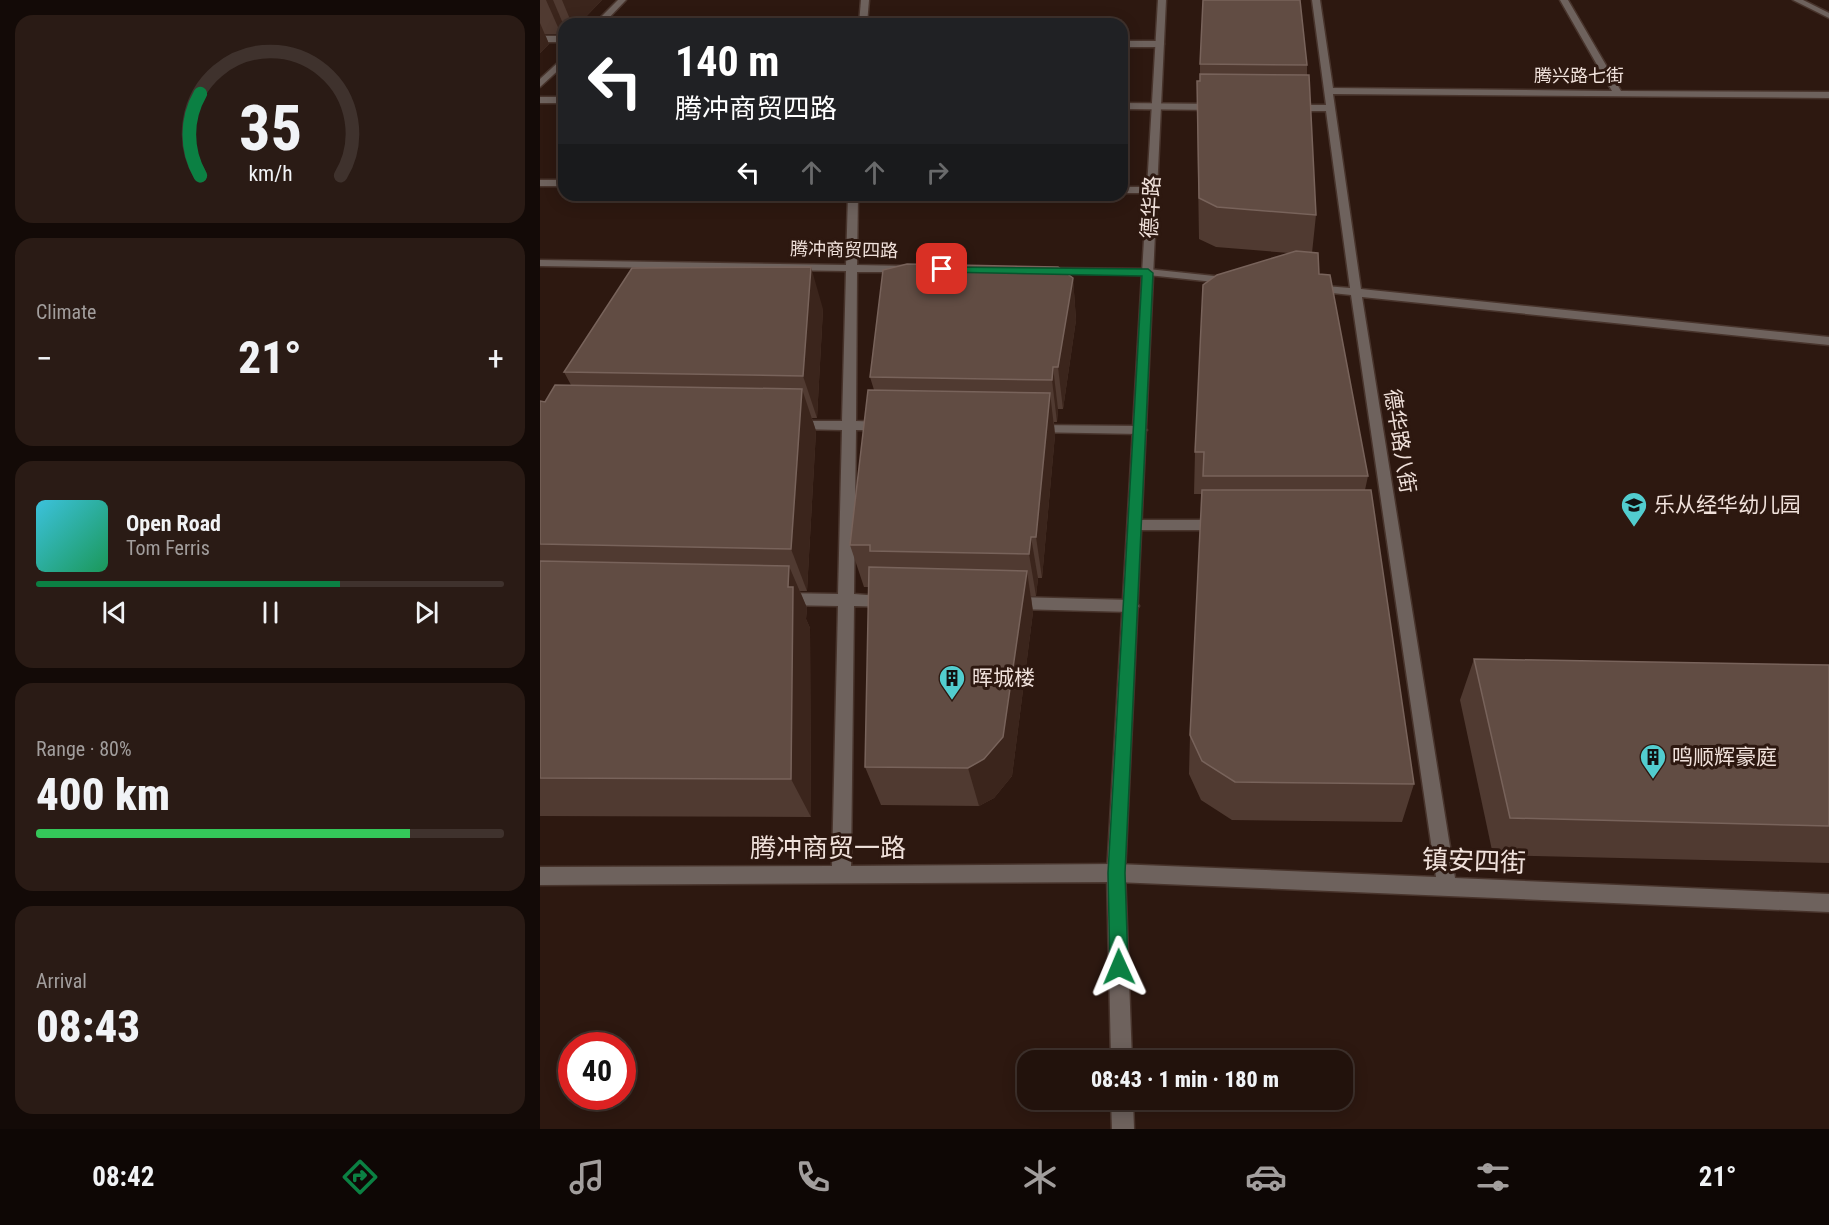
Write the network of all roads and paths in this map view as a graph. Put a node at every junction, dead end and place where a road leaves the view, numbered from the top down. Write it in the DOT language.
graph roads {
  1 [pos="622,0"];
  2 [pos="865,0"];
  3 [pos="1162,0"];
  4 [pos="1316,0"];
  5 [pos="1564,0"];
  6 [pos="1789,0"];
  7 [pos="1797,0"];
  8 [pos="1806,2"];
  9 [pos="1829,10"];
  10 [pos="1829,16"];
  11 [pos="604,18"];
  12 [pos="864,18"];
  13 [pos="540,39"];
  14 [pos="558,39"];
  15 [pos="1128,44"];
  16 [pos="1160,44"];
  17 [pos="558,66"];
  18 [pos="540,84"];
  19 [pos="1329,91"];
  20 [pos="1617,92"];
  21 [pos="1829,96"];
  22 [pos="540,100"];
  23 [pos="558,100"];
  24 [pos="1128,106"];
  25 [pos="1156,107"];
  26 [pos="1226,108"];
  27 [pos="1284,108"];
  28 [pos="1331,108"];
  29 [pos="540,183"];
  30 [pos="558,183"];
  31 [pos="1128,190"];
  32 [pos="1152,190"];
  33 [pos="853,201"];
  34 [pos="540,263"];
  35 [pos="851,268"];
  36 [pos="922,269"];
  37 [pos="1029,271"];
  38 [pos="1148,273"];
  39 [pos="1252,282"];
  40 [pos="1298,287"];
  41 [pos="1356,292"];
  42 [pos="1829,341"];
  43 [pos="779,424"];
  44 [pos="849,425"];
  45 [pos="895,426"];
  46 [pos="1023,428"];
  47 [pos="1140,430"];
  48 [pos="1135,525"];
  49 [pos="1240,525"];
  50 [pos="764,599"];
  51 [pos="846,600"];
  52 [pos="905,601"];
  53 [pos="1000,603"];
  54 [pos="1131,606"];
  55 [pos="1116,873"];
  56 [pos="841,875"];
  57 [pos="540,876"];
  58 [pos="1447,887"];
  59 [pos="1829,903"];
  60 [pos="1121,1050"];
  61 [pos="1122,1110"];
  62 [pos="1123,1129"];
  1 -- 11 [label="street"];
  2 -- 12 [label="street"];
  3 -- 16 [label="street, 德华路"];
  4 -- 19 [label="street, 德华路八街"];
  5 -- 20 [label="street"];
  6 -- 8 [label="street"];
  7 -- 8 [label="street"];
  8 -- 9 [label="street"];
  8 -- 10 [label="street"];
  13 -- 14 [label="street"];
  15 -- 16 [label="street"];
  16 -- 25 [label="street, 德华路"];
  17 -- 18 [label="street"];
  19 -- 20 [label="street, 腾兴路七街"];
  19 -- 28 [label="street, 德华路八街"];
  20 -- 21 [label="street, 腾兴路七街"];
  22 -- 23 [label="street"];
  24 -- 25 [label="street"];
  25 -- 26 [label="street"];
  25 -- 32 [label="street, 德华路"];
  27 -- 28 [label="street"];
  28 -- 41 [label="street, 德华路八街"];
  29 -- 30 [label="street"];
  31 -- 32 [label="street"];
  32 -- 38 [label="street, 德华路"];
  33 -- 35 [label="street"];
  34 -- 35 [label="street, 腾冲商贸四路"];
  35 -- 36 [label="street, 腾冲商贸四路"];
  35 -- 44 [label="street"];
  37 -- 38 [label="street"];
  38 -- 39 [label="street"];
  38 -- 47 [label="street, 德华路"];
  40 -- 41 [label="street"];
  41 -- 42 [label="street"];
  41 -- 58 [label="street, 德华路八街"];
  43 -- 44 [label="street"];
  44 -- 45 [label="street"];
  44 -- 51 [label="street"];
  46 -- 47 [label="street"];
  47 -- 48 [label="street, 德华路"];
  48 -- 49 [label="street"];
  48 -- 54 [label="street, 德华路"];
  50 -- 51 [label="street"];
  51 -- 52 [label="street"];
  51 -- 56 [label="street"];
  53 -- 54 [label="street"];
  54 -- 55 [label="street, 德华路"];
  55 -- 56 [label="street, 腾冲商贸一路"];
  55 -- 58 [label="street, 镇安四街"];
  55 -- 60 [label="street, 德华路"];
  56 -- 57 [label="street, 腾冲商贸一路"];
  58 -- 59 [label="street, 镇安四街"];
  61 -- 62 [label="street"];
}
